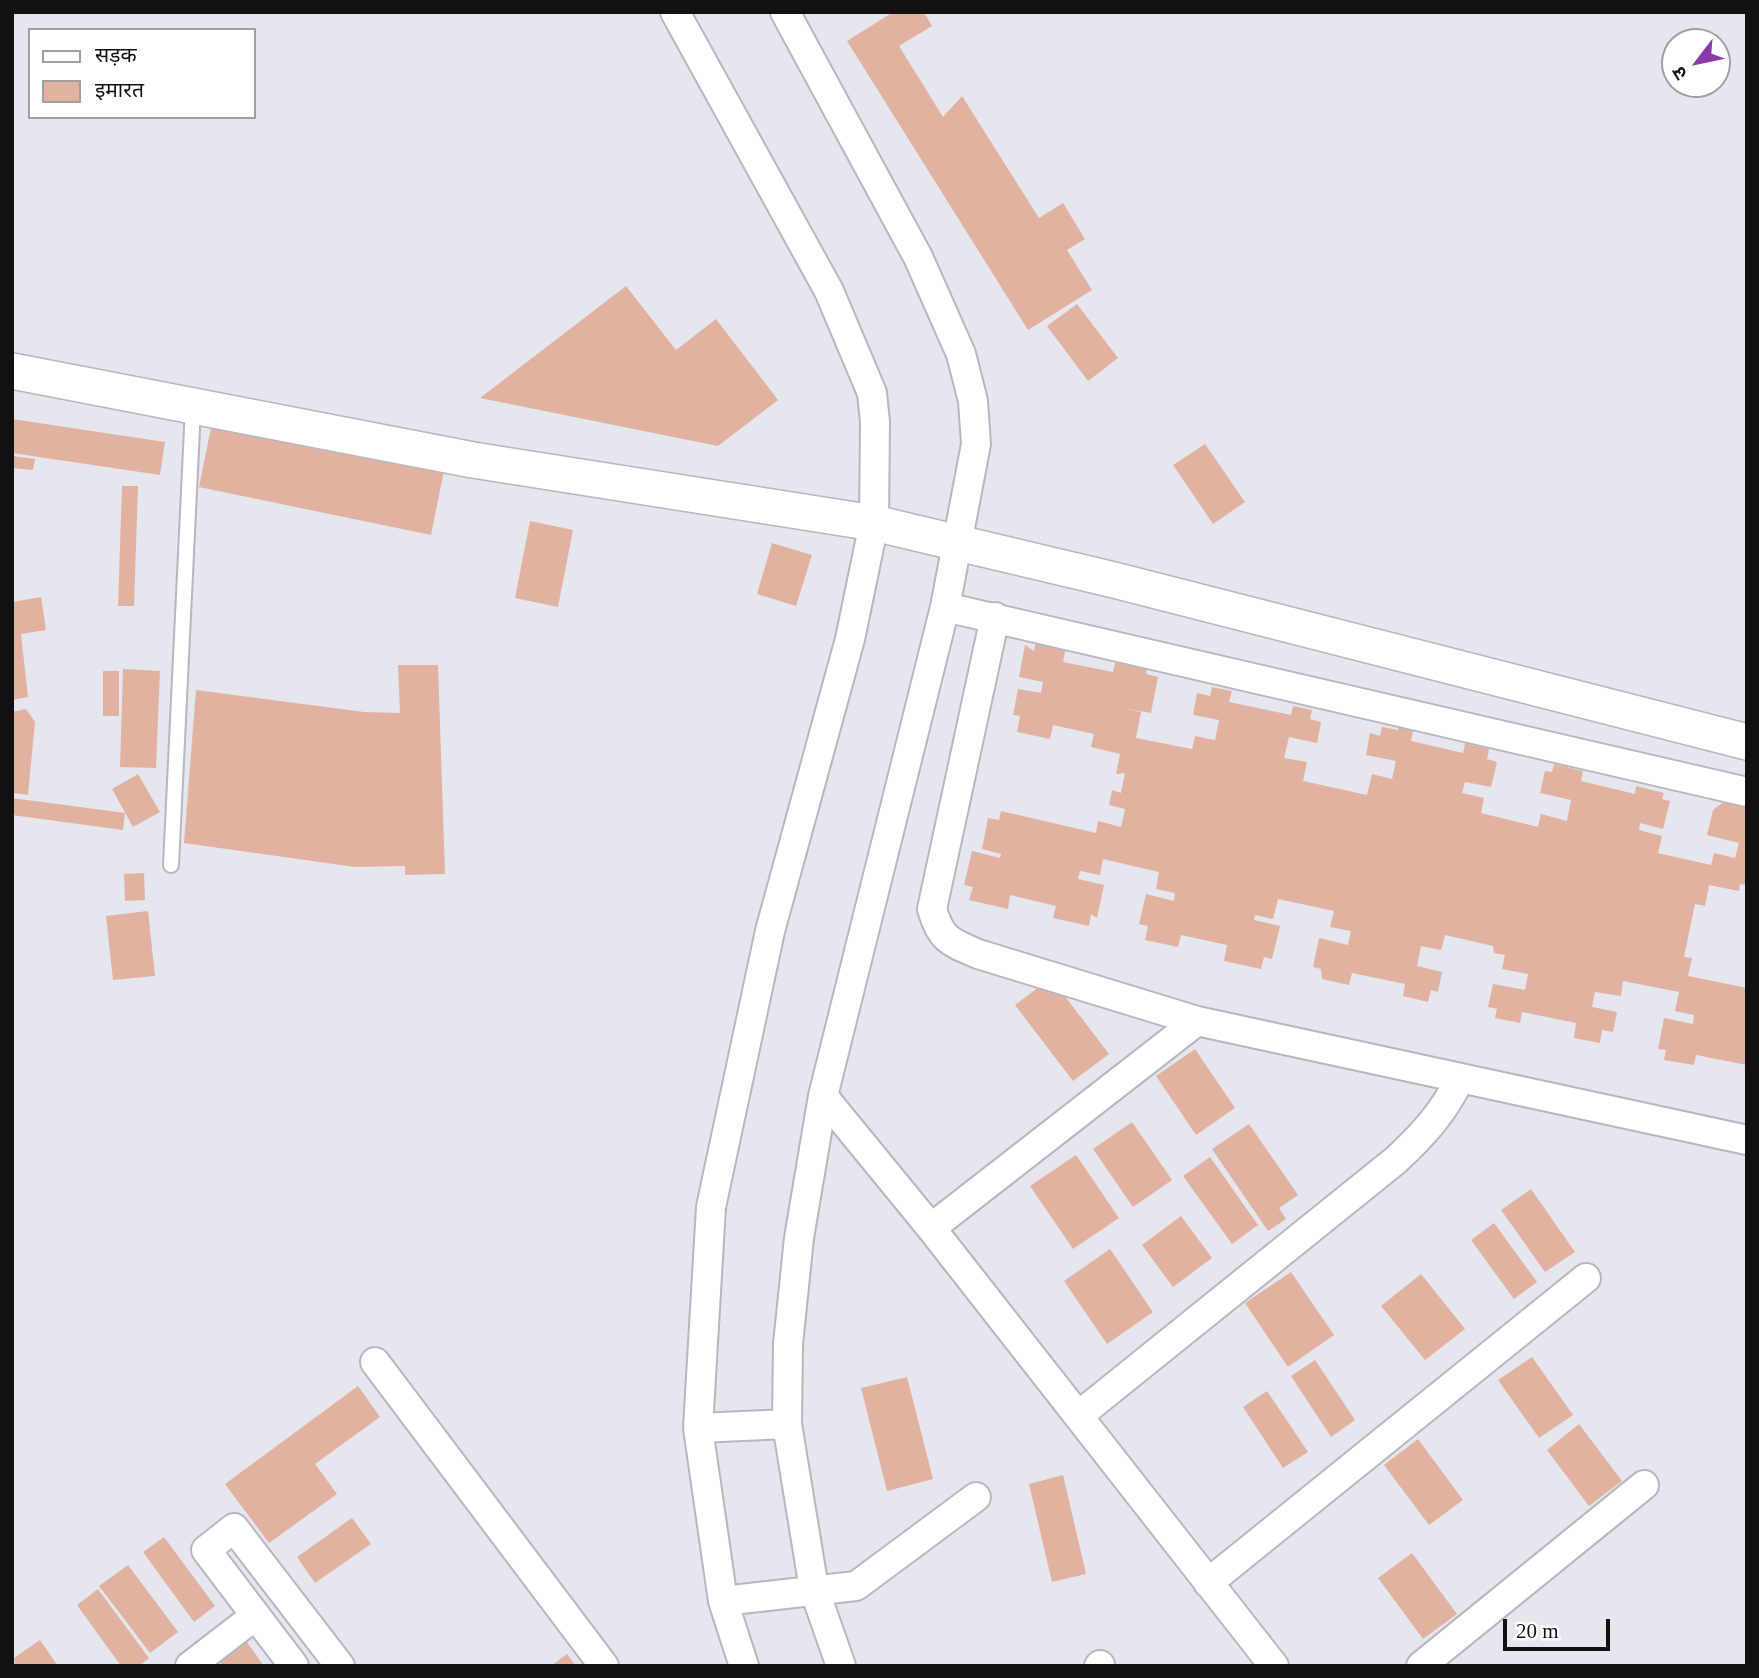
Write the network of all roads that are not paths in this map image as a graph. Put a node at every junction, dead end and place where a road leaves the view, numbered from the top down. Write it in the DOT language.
graph roads {
  1 [pos="785,12"];
  2 [pos="686,16"];
  3 [pos="12,371"];
  4 [pos="193,408"];
  5 [pos="874,523"];
  6 [pos="960,541"];
  7 [pos="945,607"];
  8 [pos="995,617"];
  9 [pos="1747,741"];
  10 [pos="1747,792"];
  11 [pos="171,865"];
  12 [pos="1197,1021"];
  13 [pos="1460,1078"];
  14 [pos="823,1096"];
  15 [pos="1747,1140"];
  16 [pos="931,1228"];
  17 [pos="1586,1278"];
  18 [pos="375,1362"];
  19 [pos="1078,1416"];
  20 [pos="787,1424"];
  21 [pos="698,1428"];
  22 [pos="1644,1485"];
  23 [pos="976,1497"];
  24 [pos="1208,1583"];
  25 [pos="814,1589"];
  26 [pos="723,1601"];
  27 [pos="255,1616"];
  28 [pos="190,1666"];
  29 [pos="294,1666"];
  30 [pos="340,1666"];
  31 [pos="604,1666"];
  32 [pos="744,1666"];
  33 [pos="841,1666"];
  34 [pos="1274,1666"];
  35 [pos="1421,1666"];
  1 -- 6 [label="street"];
  2 -- 5 [label="street"];
  3 -- 4 [label="street"];
  4 -- 5 [label="street"];
  4 -- 11 [label="lane"];
  5 -- 6 [label="street"];
  5 -- 21 [label="street"];
  6 -- 7 [label="street"];
  6 -- 9 [label="street"];
  7 -- 8 [label="street"];
  7 -- 14 [label="street"];
  8 -- 10 [label="street"];
  8 -- 12 [label="street"];
  12 -- 13 [label="street"];
  12 -- 16 [label="street"];
  13 -- 15 [label="street"];
  13 -- 19 [label="street"];
  14 -- 16 [label="street"];
  14 -- 20 [label="street"];
  16 -- 19 [label="street"];
  17 -- 24 [label="street"];
  18 -- 31 [label="street"];
  19 -- 24 [label="street"];
  20 -- 21 [label="street"];
  20 -- 25 [label="street"];
  21 -- 26 [label="street"];
  22 -- 35 [label="street"];
  23 -- 25 [label="street"];
  24 -- 34 [label="street"];
  25 -- 26 [label="street"];
  25 -- 33 [label="street"];
  26 -- 32 [label="street"];
  27 -- 28 [label="street"];
  27 -- 29 [label="street"];
  27 -- 30 [label="street"];
}
